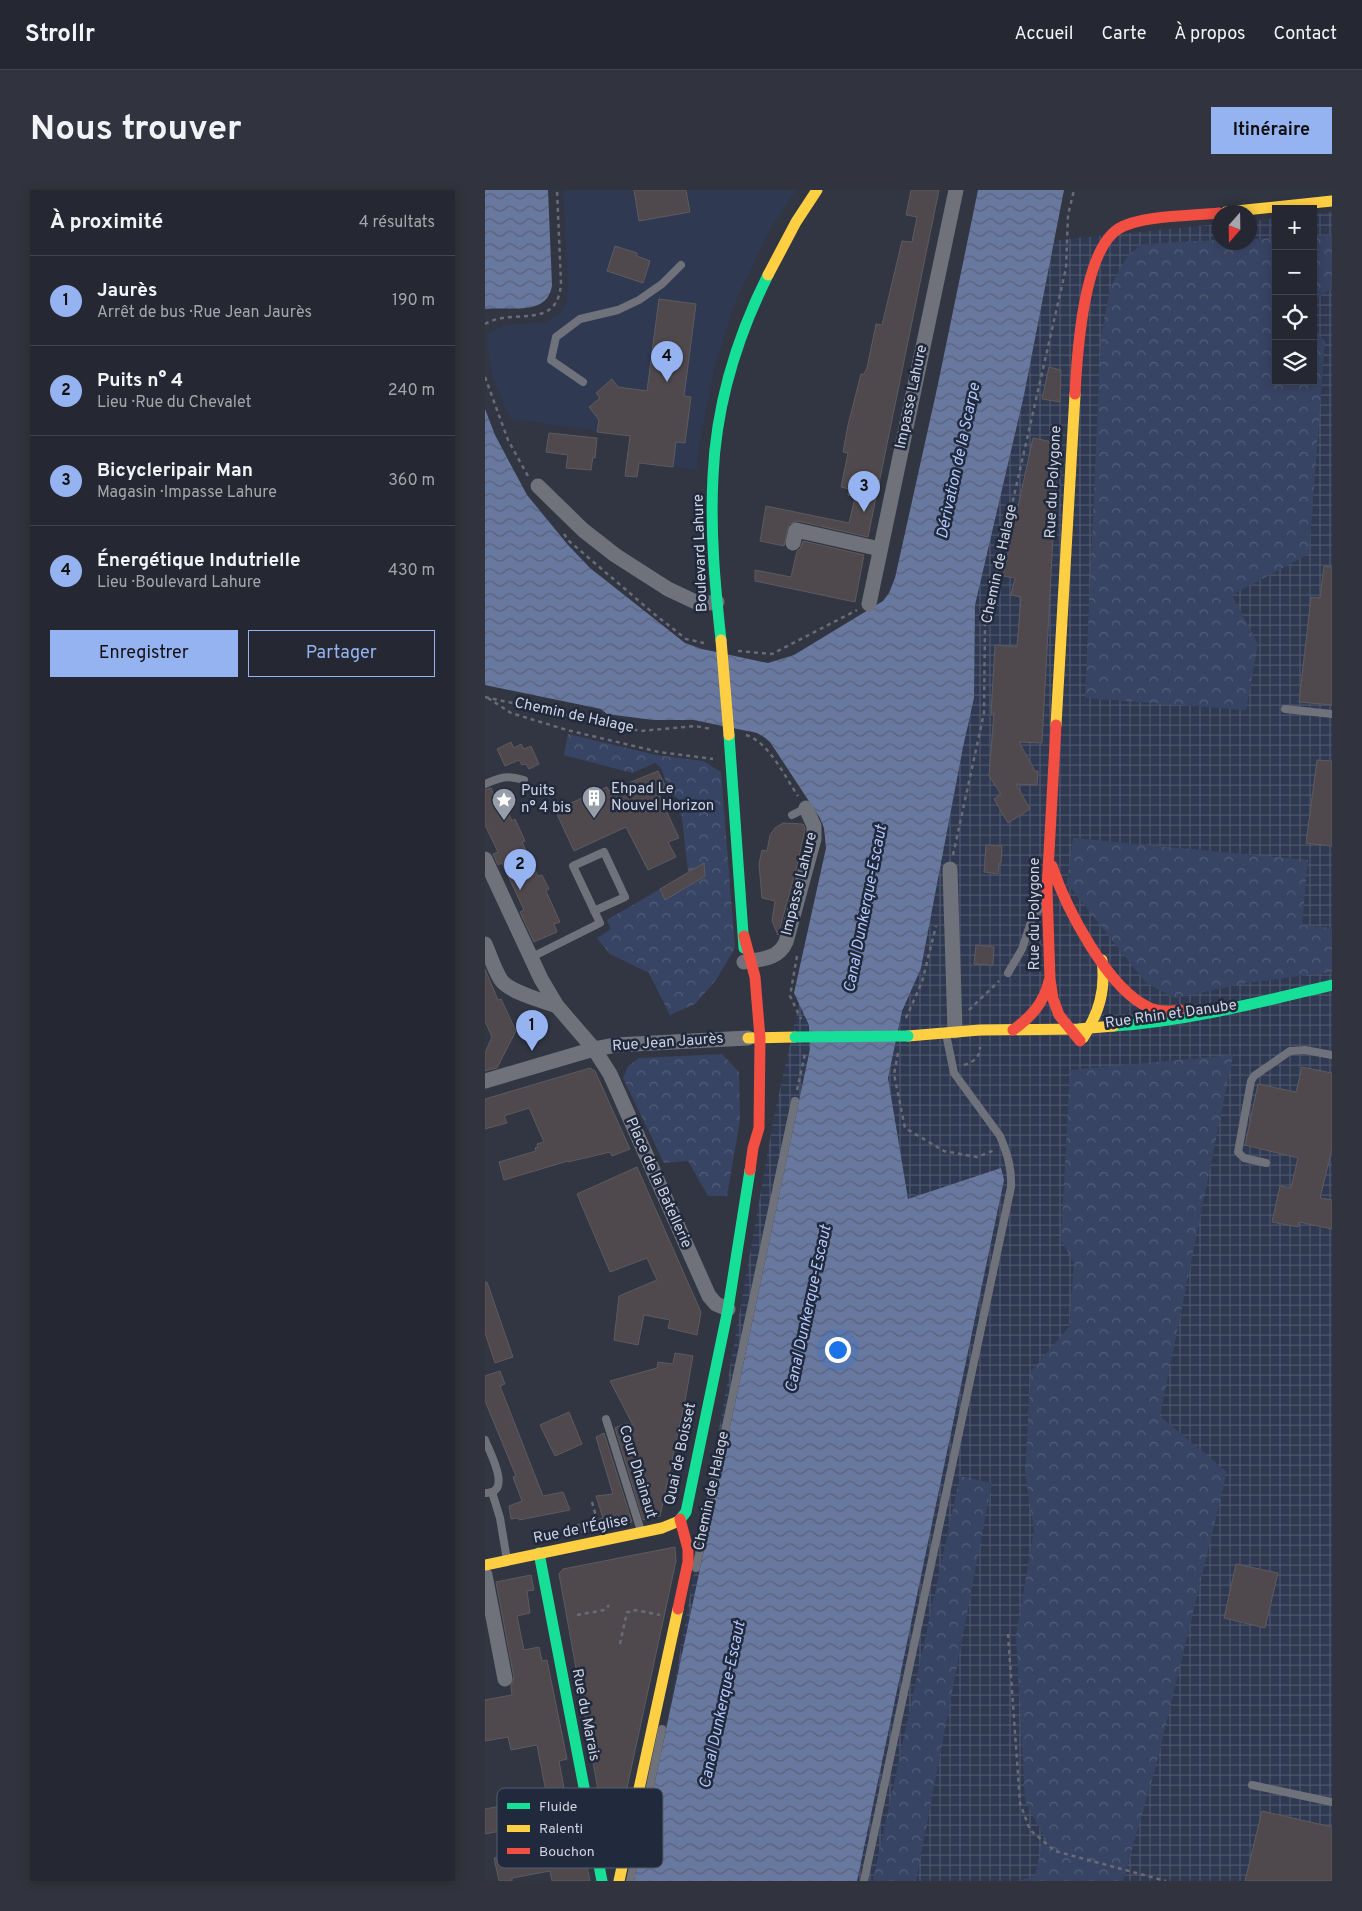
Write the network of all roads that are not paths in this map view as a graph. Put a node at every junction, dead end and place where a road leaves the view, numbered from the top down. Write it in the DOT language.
graph roads {
  1 [pos="817,190"];
  2 [pos="956,190"];
  3 [pos="1311,197"];
  4 [pos="1332,201"];
  5 [pos="1257,207"];
  6 [pos="1212,214"];
  7 [pos="681,264"];
  8 [pos="583,382"];
  9 [pos="538,486"];
  10 [pos="793,543"];
  11 [pos="880,549"];
  12 [pos="717,602"];
  13 [pos="869,604"];
  14 [pos="1285,709"];
  15 [pos="1332,714"];
  16 [pos="524,780"];
  17 [pos="485,784"];
  18 [pos="799,812"];
  19 [pos="1050,849"];
  20 [pos="485,859"];
  21 [pos="950,869"];
  22 [pos="1047,902"];
  23 [pos="594,911"];
  24 [pos="485,944"];
  25 [pos="530,958"];
  26 [pos="1102,960"];
  27 [pos="747,962"];
  28 [pos="1007,972"];
  29 [pos="1049,978"];
  30 [pos="1332,985"];
  31 [pos="1254,1005"];
  32 [pos="557,1006"];
  33 [pos="1089,1028"];
  34 [pos="1069,1029"];
  35 [pos="751,1031"];
  36 [pos="949,1034"];
  37 [pos="1016,1036"];
  38 [pos="795,1037"];
  39 [pos="1097,1041"];
  40 [pos="1062,1042"];
  41 [pos="1080,1042"];
  42 [pos="594,1049"];
  43 [pos="1332,1055"];
  44 [pos="485,1081"];
  45 [pos="795,1101"];
  46 [pos="1266,1163"];
  47 [pos="728,1309"];
  48 [pos="606,1419"];
  49 [pos="485,1440"];
  50 [pos="489,1492"];
  51 [pos="680,1519"];
  52 [pos="641,1533"];
  53 [pos="539,1554"];
  54 [pos="507,1560"];
  55 [pos="485,1565"];
  56 [pos="485,1575"];
  57 [pos="693,1580"];
  58 [pos="505,1679"];
  59 [pos="665,1716"];
  60 [pos="1252,1785"];
  61 [pos="585,1788"];
  62 [pos="639,1788"];
  63 [pos="650,1788"];
  64 [pos="1332,1802"];
  65 [pos="600,1868"];
  66 [pos="622,1868"];
  67 [pos="633,1868"];
  68 [pos="603,1881"];
  69 [pos="619,1881"];
  70 [pos="630,1881"];
  71 [pos="864,1881"];
  1 -- 12 [label="main road, Boulevard Lahure"];
  2 -- 11 [label="street, Impasse Lahure"];
  3 -- 4 [label="main road"];
  3 -- 5 [label="main road"];
  6 -- 19 [label="main road, Rue du Polygone"];
  7 -- 8 [label="lane"];
  9 -- 12 [label="street"];
  10 -- 11 [label="street"];
  11 -- 13 [label="street, Impasse Lahure"];
  12 -- 27 [label="main road, Boulevard Lahure, bridge"];
  14 -- 15 [label="lane"];
  16 -- 17 [label="lane"];
  18 -- 27 [label="street, Impasse Lahure"];
  19 -- 22 [label="main road, Rue du Polygone"];
  19 -- 26 [label="main road, Rue du Polygone"];
  20 -- 25 [label="street, Place de la Batellerie"];
  21 -- 36 [label="street"];
  22 -- 28 [label="lane"];
  22 -- 29 [label="main road, Rue du Polygone"];
  23 -- 23 [label="lane"];
  23 -- 25 [label="lane"];
  24 -- 32 [label="street"];
  25 -- 32 [label="street, Place de la Batellerie"];
  26 -- 31 [label="main road, Rue du Polygone"];
  26 -- 33 [label="main road, Rue du Polygone"];
  27 -- 35 [label="main road, Boulevard Lahure"];
  27 -- 35 [label="main road, Boulevard Lahure"];
  29 -- 34 [label="main road, Rue du Polygone"];
  29 -- 37 [label="main road, Rue du Polygone"];
  30 -- 31 [label="main road, Rue Rhin et Danube"];
  31 -- 33 [label="main road, Rue Rhin et Danube"];
  32 -- 42 [label="street, Place de la Batellerie"];
  33 -- 34 [label="main road, Rue Rhin et Danube"];
  33 -- 41 [label="main road, Rue du Polygone"];
  34 -- 37 [label="main road, Rue Rhin et Danube"];
  34 -- 41 [label="main road, Rue du Polygone"];
  35 -- 38 [label="main road, Rue Jean Jaurès"];
  35 -- 42 [label="street, Rue Jean Jaurès"];
  35 -- 47 [label="main road, Quai de Boisset"];
  36 -- 37 [label="main road, Rue Rhin et Danube"];
  36 -- 37 [label="main road, Rue Rhin et Danube"];
  36 -- 38 [label="main road, Rue Rhin et Danube, bridge"];
  36 -- 71 [label="lane"];
  39 -- 41 [label="main road, Rue Rhin et Danube"];
  40 -- 41 [label="main road, Rue Rhin et Danube"];
  42 -- 44 [label="street, Rue Jean Jaurès"];
  42 -- 47 [label="street, Place de la Batellerie"];
  43 -- 46 [label="lane"];
  45 -- 57 [label="lane, Chemin de Halage"];
  47 -- 51 [label="main road, Quai de Boisset"];
  48 -- 52 [label="lane, Cour Dhainaut"];
  49 -- 50 [label="lane"];
  50 -- 54 [label="lane"];
  51 -- 52 [label="main road, Rue de l'Église"];
  51 -- 62 [label="main road, Quai de Boisset"];
  52 -- 53 [label="main road, Rue de l'Église"];
  53 -- 54 [label="main road, Rue de l'Église"];
  53 -- 61 [label="main road, Rue du Marais"];
  54 -- 55 [label="main road, Rue de l'Église"];
  56 -- 58 [label="street"];
  59 -- 63 [label="lane"];
  60 -- 64 [label="lane"];
  65 -- 68 [label="main road, Rue du Marais"];
  66 -- 69 [label="main road, Quai de Boisset"];
  67 -- 70 [label="lane"];
}
